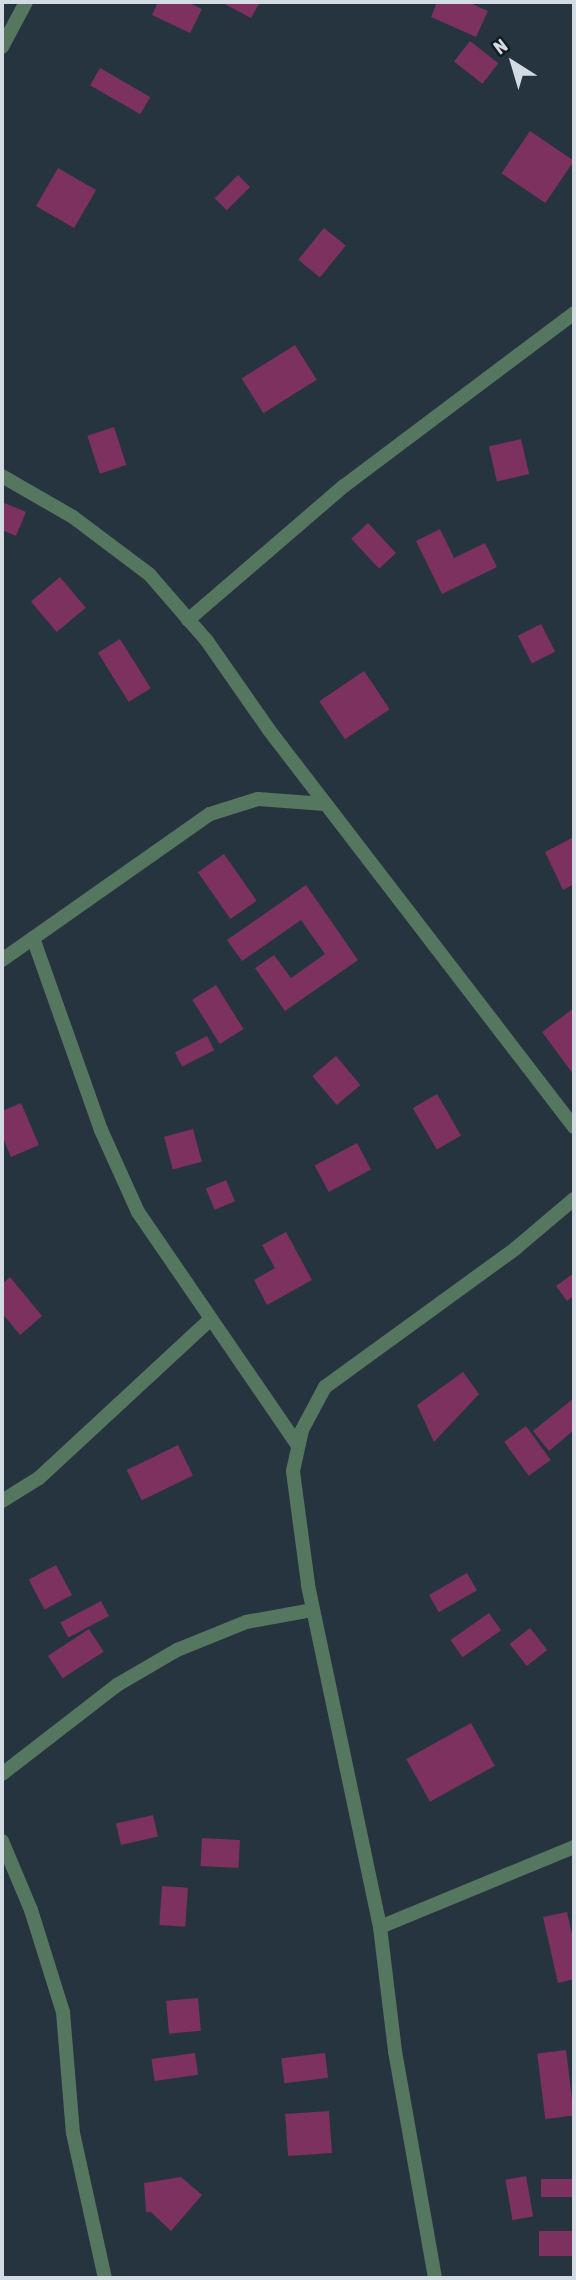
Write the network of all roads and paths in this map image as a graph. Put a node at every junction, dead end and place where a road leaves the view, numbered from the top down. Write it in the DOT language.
graph roads {
  1 [pos="26,2"];
  2 [pos="2,47"];
  3 [pos="574,313"];
  4 [pos="2,476"];
  5 [pos="188,620"];
  6 [pos="325,804"];
  7 [pos="33,938"];
  8 [pos="2,960"];
  9 [pos="574,1127"];
  10 [pos="574,1199"];
  11 [pos="211,1319"];
  12 [pos="298,1446"];
  13 [pos="2,1501"];
  14 [pos="313,1609"];
  15 [pos="2,1774"];
  16 [pos="2,1841"];
  17 [pos="574,1847"];
  18 [pos="380,1927"];
  19 [pos="105,2278"];
  20 [pos="435,2278"];
  1 -- 2 [label="street"];
  3 -- 5 [label="street"];
  4 -- 5 [label="street"];
  5 -- 6 [label="street"];
  6 -- 7 [label="street"];
  6 -- 9 [label="street"];
  7 -- 8 [label="street"];
  7 -- 11 [label="street"];
  10 -- 12 [label="street"];
  11 -- 12 [label="street"];
  11 -- 13 [label="street"];
  12 -- 14 [label="street"];
  14 -- 15 [label="street"];
  14 -- 18 [label="street"];
  16 -- 19 [label="street"];
  17 -- 18 [label="street"];
  18 -- 20 [label="street"];
}
